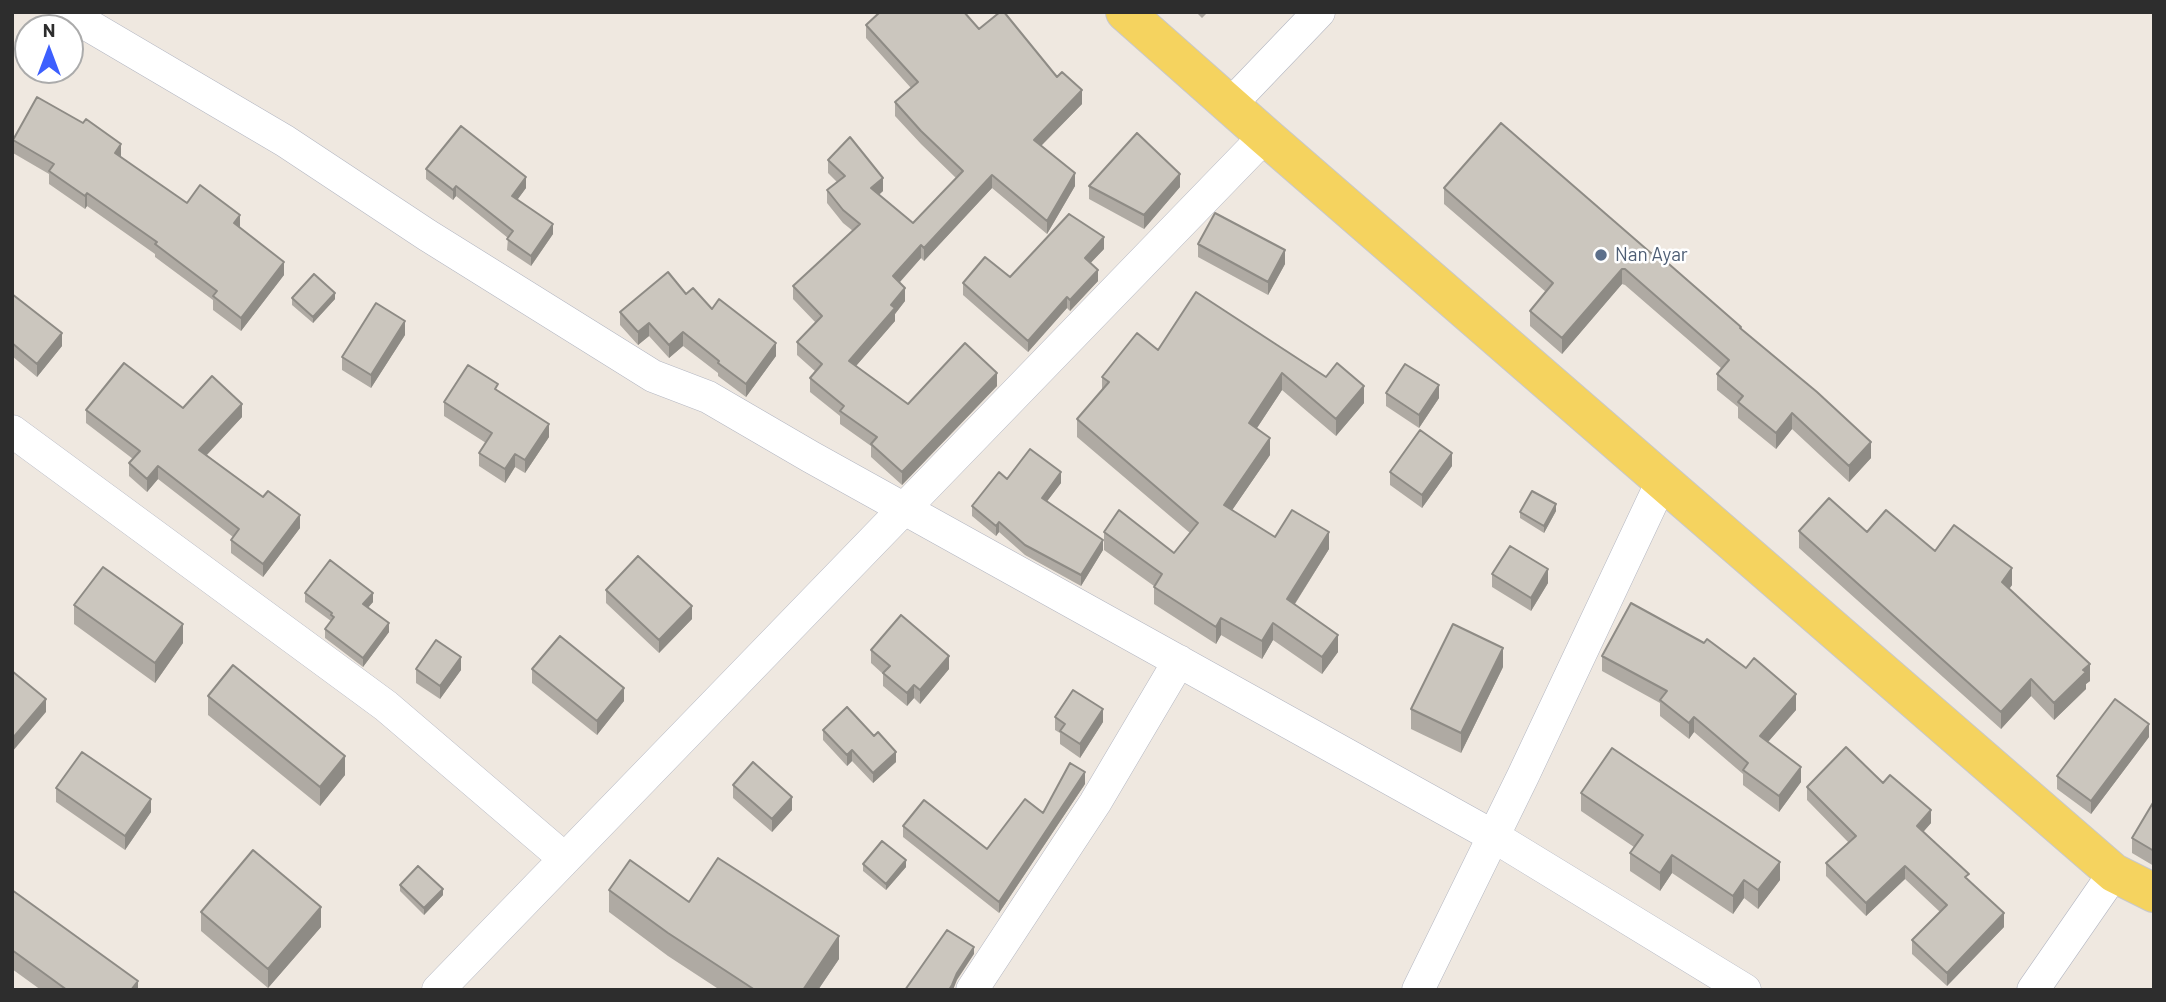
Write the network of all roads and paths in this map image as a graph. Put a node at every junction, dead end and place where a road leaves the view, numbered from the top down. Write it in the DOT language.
graph roads {
  1 [pos="65,12"];
  2 [pos="1125,12"];
  3 [pos="1319,12"];
  4 [pos="1230,105"];
  5 [pos="1265,136"];
  6 [pos="12,430"];
  7 [pos="1662,481"];
  8 [pos="905,509"];
  9 [pos="1179,661"];
  10 [pos="1493,836"];
  11 [pos="565,859"];
  12 [pos="2114,873"];
  13 [pos="2154,893"];
  14 [pos="438,990"];
  15 [pos="972,990"];
  16 [pos="1418,990"];
  17 [pos="1745,990"];
  18 [pos="2033,990"];
  1 -- 8 [label="street"];
  2 -- 4 [label="main road"];
  3 -- 4 [label="street"];
  4 -- 5 [label="main road"];
  5 -- 7 [label="main road"];
  5 -- 8 [label="street"];
  6 -- 11 [label="street"];
  7 -- 10 [label="street"];
  7 -- 12 [label="main road"];
  8 -- 9 [label="street"];
  8 -- 11 [label="street"];
  9 -- 10 [label="street"];
  9 -- 15 [label="street"];
  10 -- 16 [label="street"];
  10 -- 17 [label="street"];
  11 -- 14 [label="street"];
  12 -- 13 [label="main road"];
  12 -- 18 [label="street"];
}
